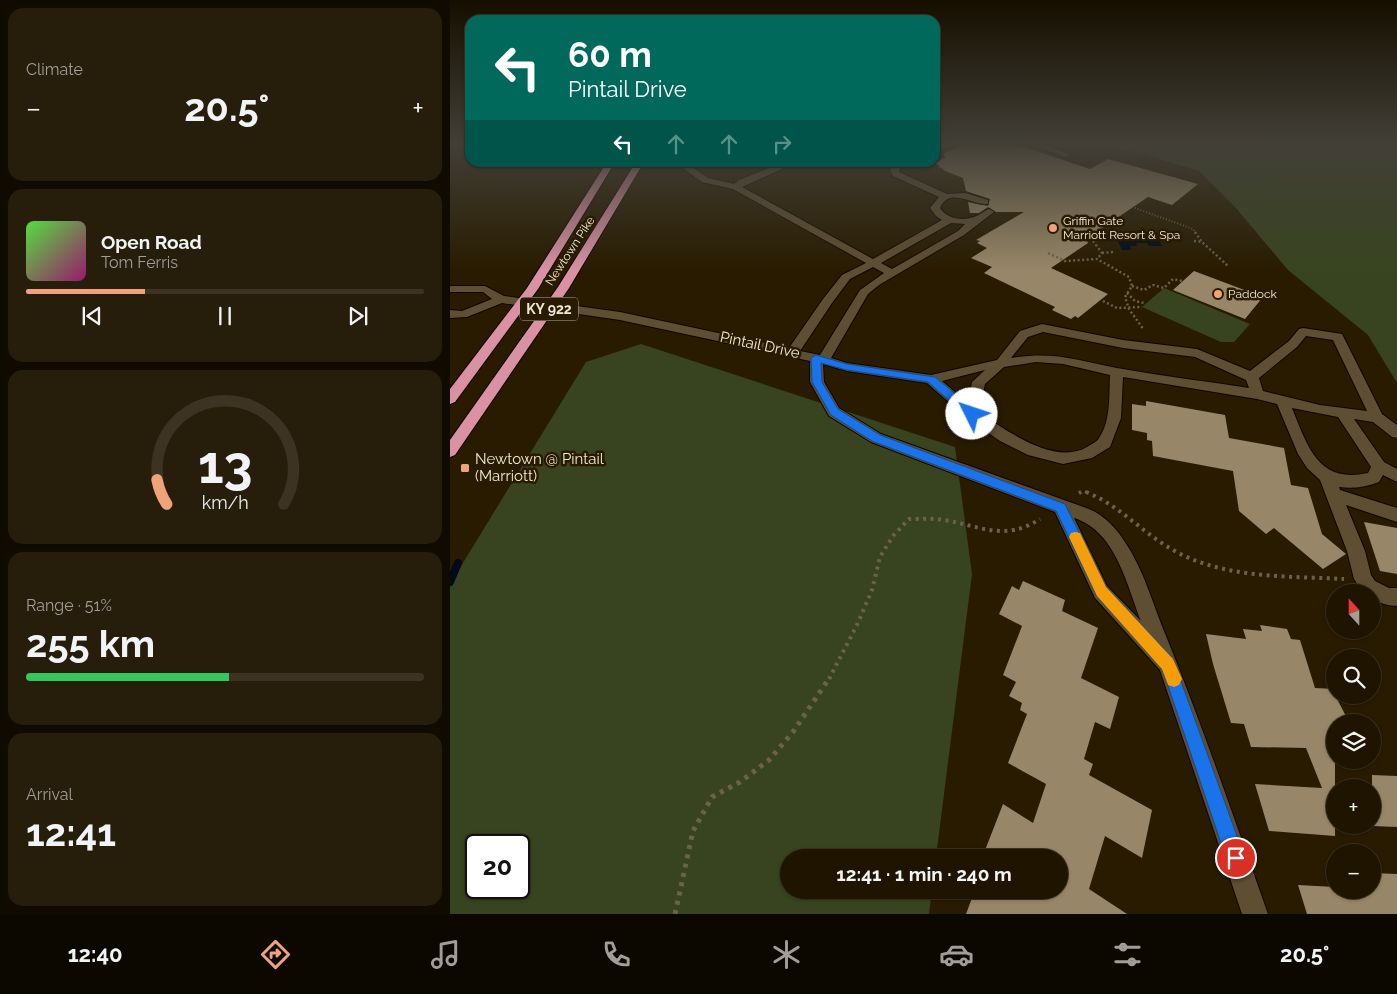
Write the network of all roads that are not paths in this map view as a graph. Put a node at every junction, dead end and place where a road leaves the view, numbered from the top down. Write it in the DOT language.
graph roads {
  1 [pos="596,186"];
  2 [pos="626,186"];
  3 [pos="730,186"];
  4 [pos="921,186"];
  5 [pos="736,187"];
  6 [pos="946,197"];
  7 [pos="985,202"];
  8 [pos="988,212"];
  9 [pos="949,220"];
  10 [pos="976,220"];
  11 [pos="874,262"];
  12 [pos="892,273"];
  13 [pos="450,288"];
  14 [pos="501,300"];
  15 [pos="522,302"];
  16 [pos="551,305"];
  17 [pos="450,314"];
  18 [pos="793,352"];
  19 [pos="820,359"];
  20 [pos="1001,364"];
  21 [pos="1117,372"];
  22 [pos="1251,377"];
  23 [pos="931,379"];
  24 [pos="1257,394"];
  25 [pos="450,399"];
  26 [pos="1282,400"];
  27 [pos="972,414"];
  28 [pos="1343,414"];
  29 [pos="1377,417"];
  30 [pos="1397,433"];
  31 [pos="450,451"];
  32 [pos="1379,466"];
  33 [pos="1326,476"];
  34 [pos="1397,476"];
  35 [pos="1334,496"];
  36 [pos="1060,507"];
  37 [pos="1397,514"];
  38 [pos="1397,597"];
  39 [pos="1168,664"];
  40 [pos="1255,914"];
  1 -- 15 [label="highway, Newtown Pike / KY 922"];
  2 -- 16 [label="highway, Newtown Pike / KY 922"];
  3 -- 5 [label="street"];
  4 -- 6 [label="street"];
  5 -- 11 [label="street"];
  6 -- 7 [label="street"];
  6 -- 9 [label="street"];
  8 -- 10 [label="street"];
  9 -- 10 [label="street"];
  9 -- 11 [label="street"];
  10 -- 12 [label="street"];
  11 -- 12 [label="street"];
  11 -- 18 [label="street"];
  12 -- 19 [label="street"];
  13 -- 14 [label="street"];
  14 -- 15 [label="street, Pintail Drive"];
  14 -- 17 [label="street"];
  15 -- 16 [label="street, Pintail Drive"];
  15 -- 25 [label="highway, Newtown Pike / KY 922"];
  16 -- 18 [label="street, Pintail Drive"];
  16 -- 31 [label="highway, Newtown Pike / KY 922"];
  18 -- 19 [label="street, Pintail Drive"];
  19 -- 23 [label="street"];
  19 -- 36 [label="street, Pintail Drive"];
  20 -- 21 [label="street"];
  20 -- 22 [label="street"];
  20 -- 23 [label="street"];
  20 -- 27 [label="street"];
  21 -- 24 [label="street"];
  21 -- 27 [label="street"];
  22 -- 24 [label="street"];
  22 -- 29 [label="street"];
  23 -- 27 [label="street"];
  24 -- 26 [label="street"];
  26 -- 28 [label="street"];
  26 -- 33 [label="street"];
  28 -- 29 [label="street"];
  28 -- 32 [label="street"];
  29 -- 30 [label="street"];
  32 -- 33 [label="street"];
  32 -- 34 [label="street"];
  33 -- 35 [label="street"];
  35 -- 37 [label="street"];
  35 -- 38 [label="street"];
  36 -- 39 [label="street, Pintail Drive"];
  36 -- 39 [label="street, Pintail Drive"];
  39 -- 40 [label="street, Pintail Drive"];
}
